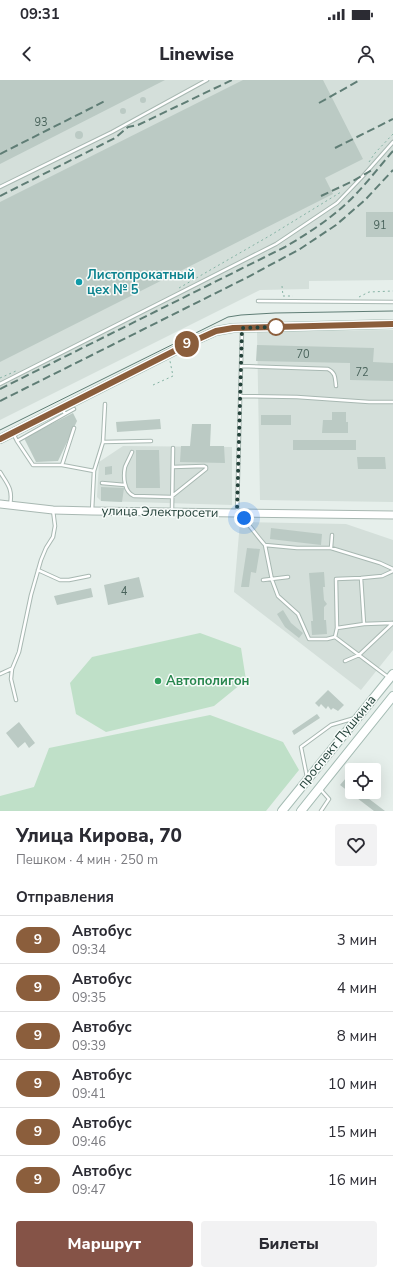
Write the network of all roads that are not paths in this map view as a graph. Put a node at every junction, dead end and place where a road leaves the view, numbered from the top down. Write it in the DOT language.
graph roads {
  1 [pos="207,80"];
  2 [pos="393,142"];
  3 [pos="0,187"];
  4 [pos="258,301"];
  5 [pos="393,302"];
  6 [pos="393,324"];
  7 [pos="242,328"];
  8 [pos="241,366"];
  9 [pos="0,384"];
  10 [pos="336,386"];
  11 [pos="240,396"];
  12 [pos="393,402"];
  13 [pos="105,404"];
  14 [pos="74,410"];
  15 [pos="63,411"];
  16 [pos="74,428"];
  17 [pos="12,433"];
  18 [pos="0,439"];
  19 [pos="17,441"];
  20 [pos="151,441"];
  21 [pos="103,442"];
  22 [pos="173,448"];
  23 [pos="132,452"];
  24 [pos="62,465"];
  25 [pos="172,467"];
  26 [pos="94,471"];
  27 [pos="0,472"];
  28 [pos="102,483"];
  29 [pos="125,485"];
  30 [pos="171,497"];
  31 [pos="0,504"];
  32 [pos="9,505"];
  33 [pos="53,510"];
  34 [pos="92,511"];
  35 [pos="237,512"];
  36 [pos="172,513"];
  37 [pos="393,515"];
  38 [pos="332,534"];
  39 [pos="265,545"];
  40 [pos="331,548"];
  41 [pos="38,570"];
  42 [pos="393,570"];
  43 [pos="89,576"];
  44 [pos="288,577"];
  45 [pos="361,578"];
  46 [pos="263,580"];
  47 [pos="272,580"];
  48 [pos="393,623"];
  49 [pos="364,624"];
  50 [pos="337,628"];
  51 [pos="335,637"];
  52 [pos="359,655"];
  53 [pos="345,661"];
  54 [pos="12,669"];
  55 [pos="0,674"];
  56 [pos="391,676"];
  57 [pos="393,696"];
  58 [pos="16,700"];
  59 [pos="359,717"];
  60 [pos="308,779"];
  61 [pos="319,788"];
  62 [pos="282,811"];
  63 [pos="301,811"];
  64 [pos="321,811"];
  1 -- 3 [label="lane"];
  2 -- 9 [label="lane"];
  4 -- 5 [label="lane"];
  6 -- 7 [label="main road"];
  7 -- 8 [label="lane"];
  7 -- 15 [label="main road"];
  8 -- 10 [label="lane"];
  8 -- 11 [label="lane"];
  11 -- 12 [label="lane"];
  11 -- 35 [label="lane"];
  13 -- 21 [label="lane"];
  14 -- 15 [label="lane"];
  15 -- 17 [label="main road"];
  15 -- 19 [label="lane"];
  16 -- 24 [label="lane"];
  17 -- 18 [label="main road"];
  17 -- 19 [label="lane"];
  19 -- 24 [label="lane"];
  20 -- 21 [label="lane"];
  21 -- 26 [label="lane"];
  22 -- 25 [label="lane"];
  23 -- 29 [label="lane"];
  24 -- 26 [label="lane"];
  25 -- 30 [label="lane"];
  25 -- 30 [label="lane"];
  26 -- 34 [label="lane"];
  27 -- 32 [label="lane"];
  28 -- 29 [label="lane"];
  29 -- 30 [label="lane"];
  30 -- 36 [label="lane"];
  31 -- 32 [label="street, улица Электросети"];
  32 -- 33 [label="street, улица Электросети"];
  33 -- 34 [label="street, улица Электросети"];
  33 -- 41 [label="lane"];
  34 -- 36 [label="street, улица Электросети"];
  35 -- 36 [label="street, улица Электросети"];
  35 -- 37 [label="street, улица Электросети"];
  35 -- 39 [label="lane"];
  38 -- 40 [label="lane"];
  39 -- 40 [label="lane"];
  39 -- 47 [label="lane"];
  40 -- 42 [label="lane"];
  41 -- 43 [label="lane"];
  41 -- 54 [label="lane"];
  42 -- 45 [label="lane"];
  44 -- 47 [label="lane"];
  45 -- 49 [label="lane"];
  45 -- 50 [label="lane"];
  46 -- 47 [label="lane"];
  47 -- 51 [label="lane"];
  48 -- 49 [label="lane"];
  48 -- 52 [label="lane"];
  49 -- 50 [label="lane"];
  50 -- 51 [label="lane"];
  51 -- 52 [label="lane"];
  52 -- 53 [label="lane"];
  52 -- 56 [label="lane"];
  54 -- 55 [label="lane"];
  54 -- 58 [label="lane"];
  56 -- 59 [label="main road, проспект Пушкина"];
  57 -- 61 [label="main road, проспект Пушкина"];
  59 -- 60 [label="main road, проспект Пушкина"];
  59 -- 60 [label="lane"];
  60 -- 61 [label="main road"];
  60 -- 62 [label="main road, проспект Пушкина"];
  61 -- 63 [label="main road, проспект Пушкина"];
  61 -- 64 [label="lane"];
}
